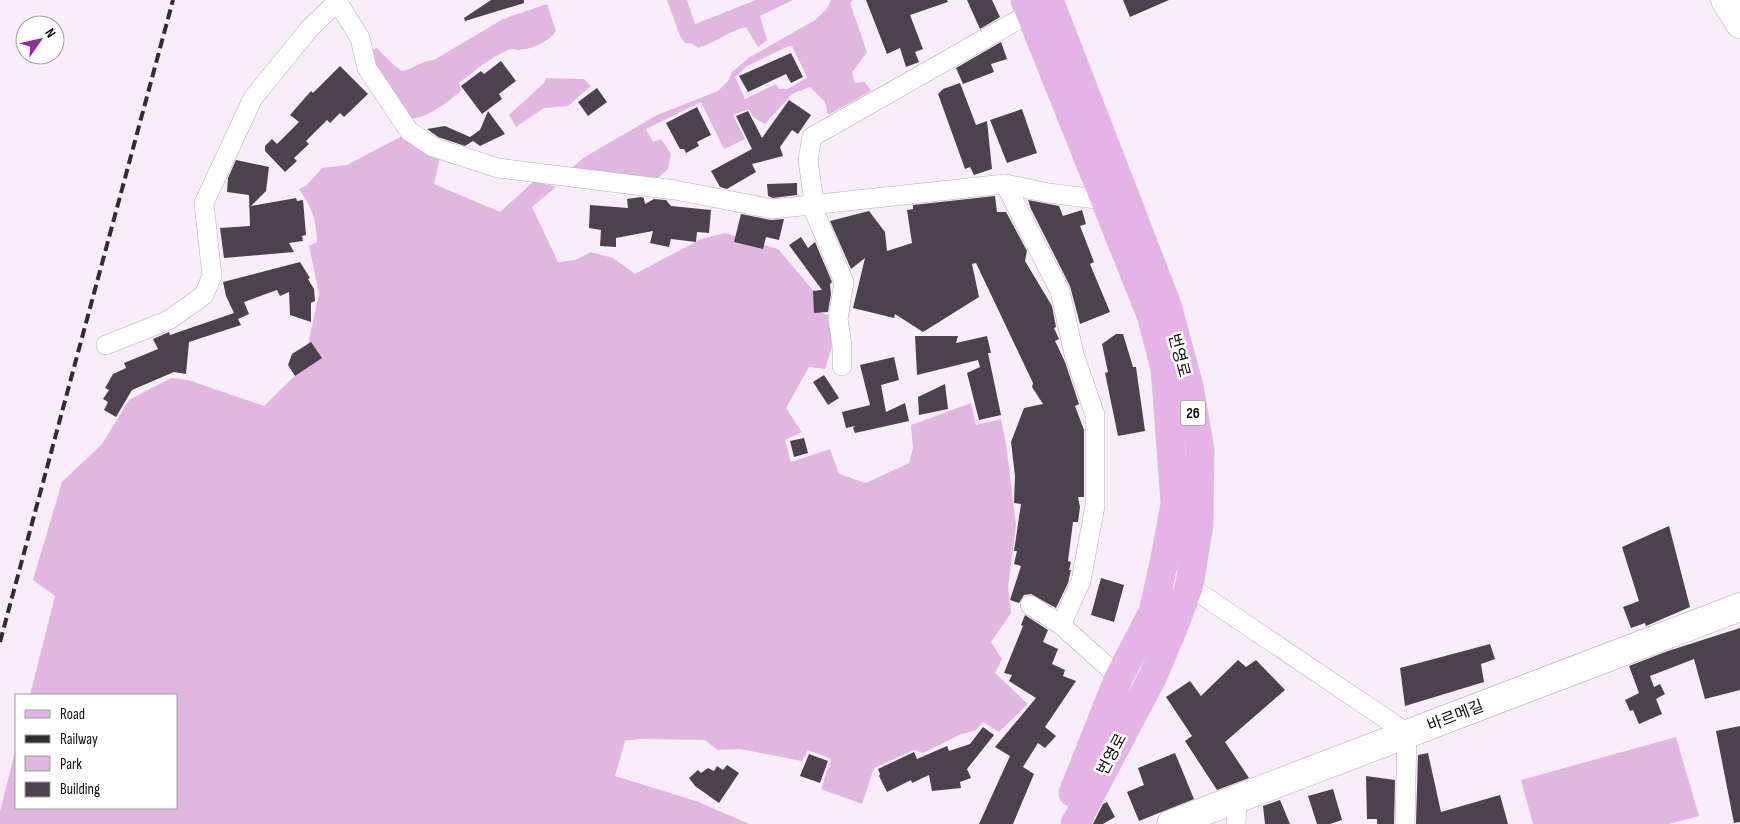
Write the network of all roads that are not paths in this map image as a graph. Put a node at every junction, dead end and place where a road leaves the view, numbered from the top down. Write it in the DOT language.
graph roads {
  1 [pos="1726,0"];
  2 [pos="338,1"];
  3 [pos="1034,4"];
  4 [pos="1740,24"];
  5 [pos="1005,184"];
  6 [pos="1105,200"];
  7 [pos="812,206"];
  8 [pos="106,345"];
  9 [pos="842,366"];
  10 [pos="1161,575"];
  11 [pos="1189,586"];
  12 [pos="1030,605"];
  13 [pos="1740,607"];
  14 [pos="1061,626"];
  15 [pos="1119,677"];
  16 [pos="1406,733"];
  17 [pos="1236,811"];
  18 [pos="1056,824"];
  19 [pos="1075,824"];
  20 [pos="1171,824"];
  21 [pos="1405,824"];
  1 -- 4 [label="street"];
  2 -- 7 [label="street"];
  2 -- 8 [label="street"];
  3 -- 6 [label="main road, 번영로 / 26"];
  3 -- 7 [label="street"];
  3 -- 11 [label="main road, 번영로 / 26"];
  5 -- 6 [label="street"];
  5 -- 7 [label="street"];
  5 -- 14 [label="street"];
  6 -- 10 [label="main road, 번영로 / 26"];
  7 -- 9 [label="street"];
  10 -- 11 [label="street"];
  10 -- 15 [label="main road, 번영로 / 26"];
  11 -- 16 [label="street"];
  11 -- 19 [label="main road, 번영로 / 26"];
  12 -- 14 [label="street"];
  13 -- 16 [label="street, 바르메길"];
  14 -- 15 [label="street"];
  15 -- 18 [label="main road, 번영로 / 26"];
  16 -- 17 [label="street, 바르메길"];
  16 -- 21 [label="street"];
  17 -- 20 [label="street, 바르메길"];
}
